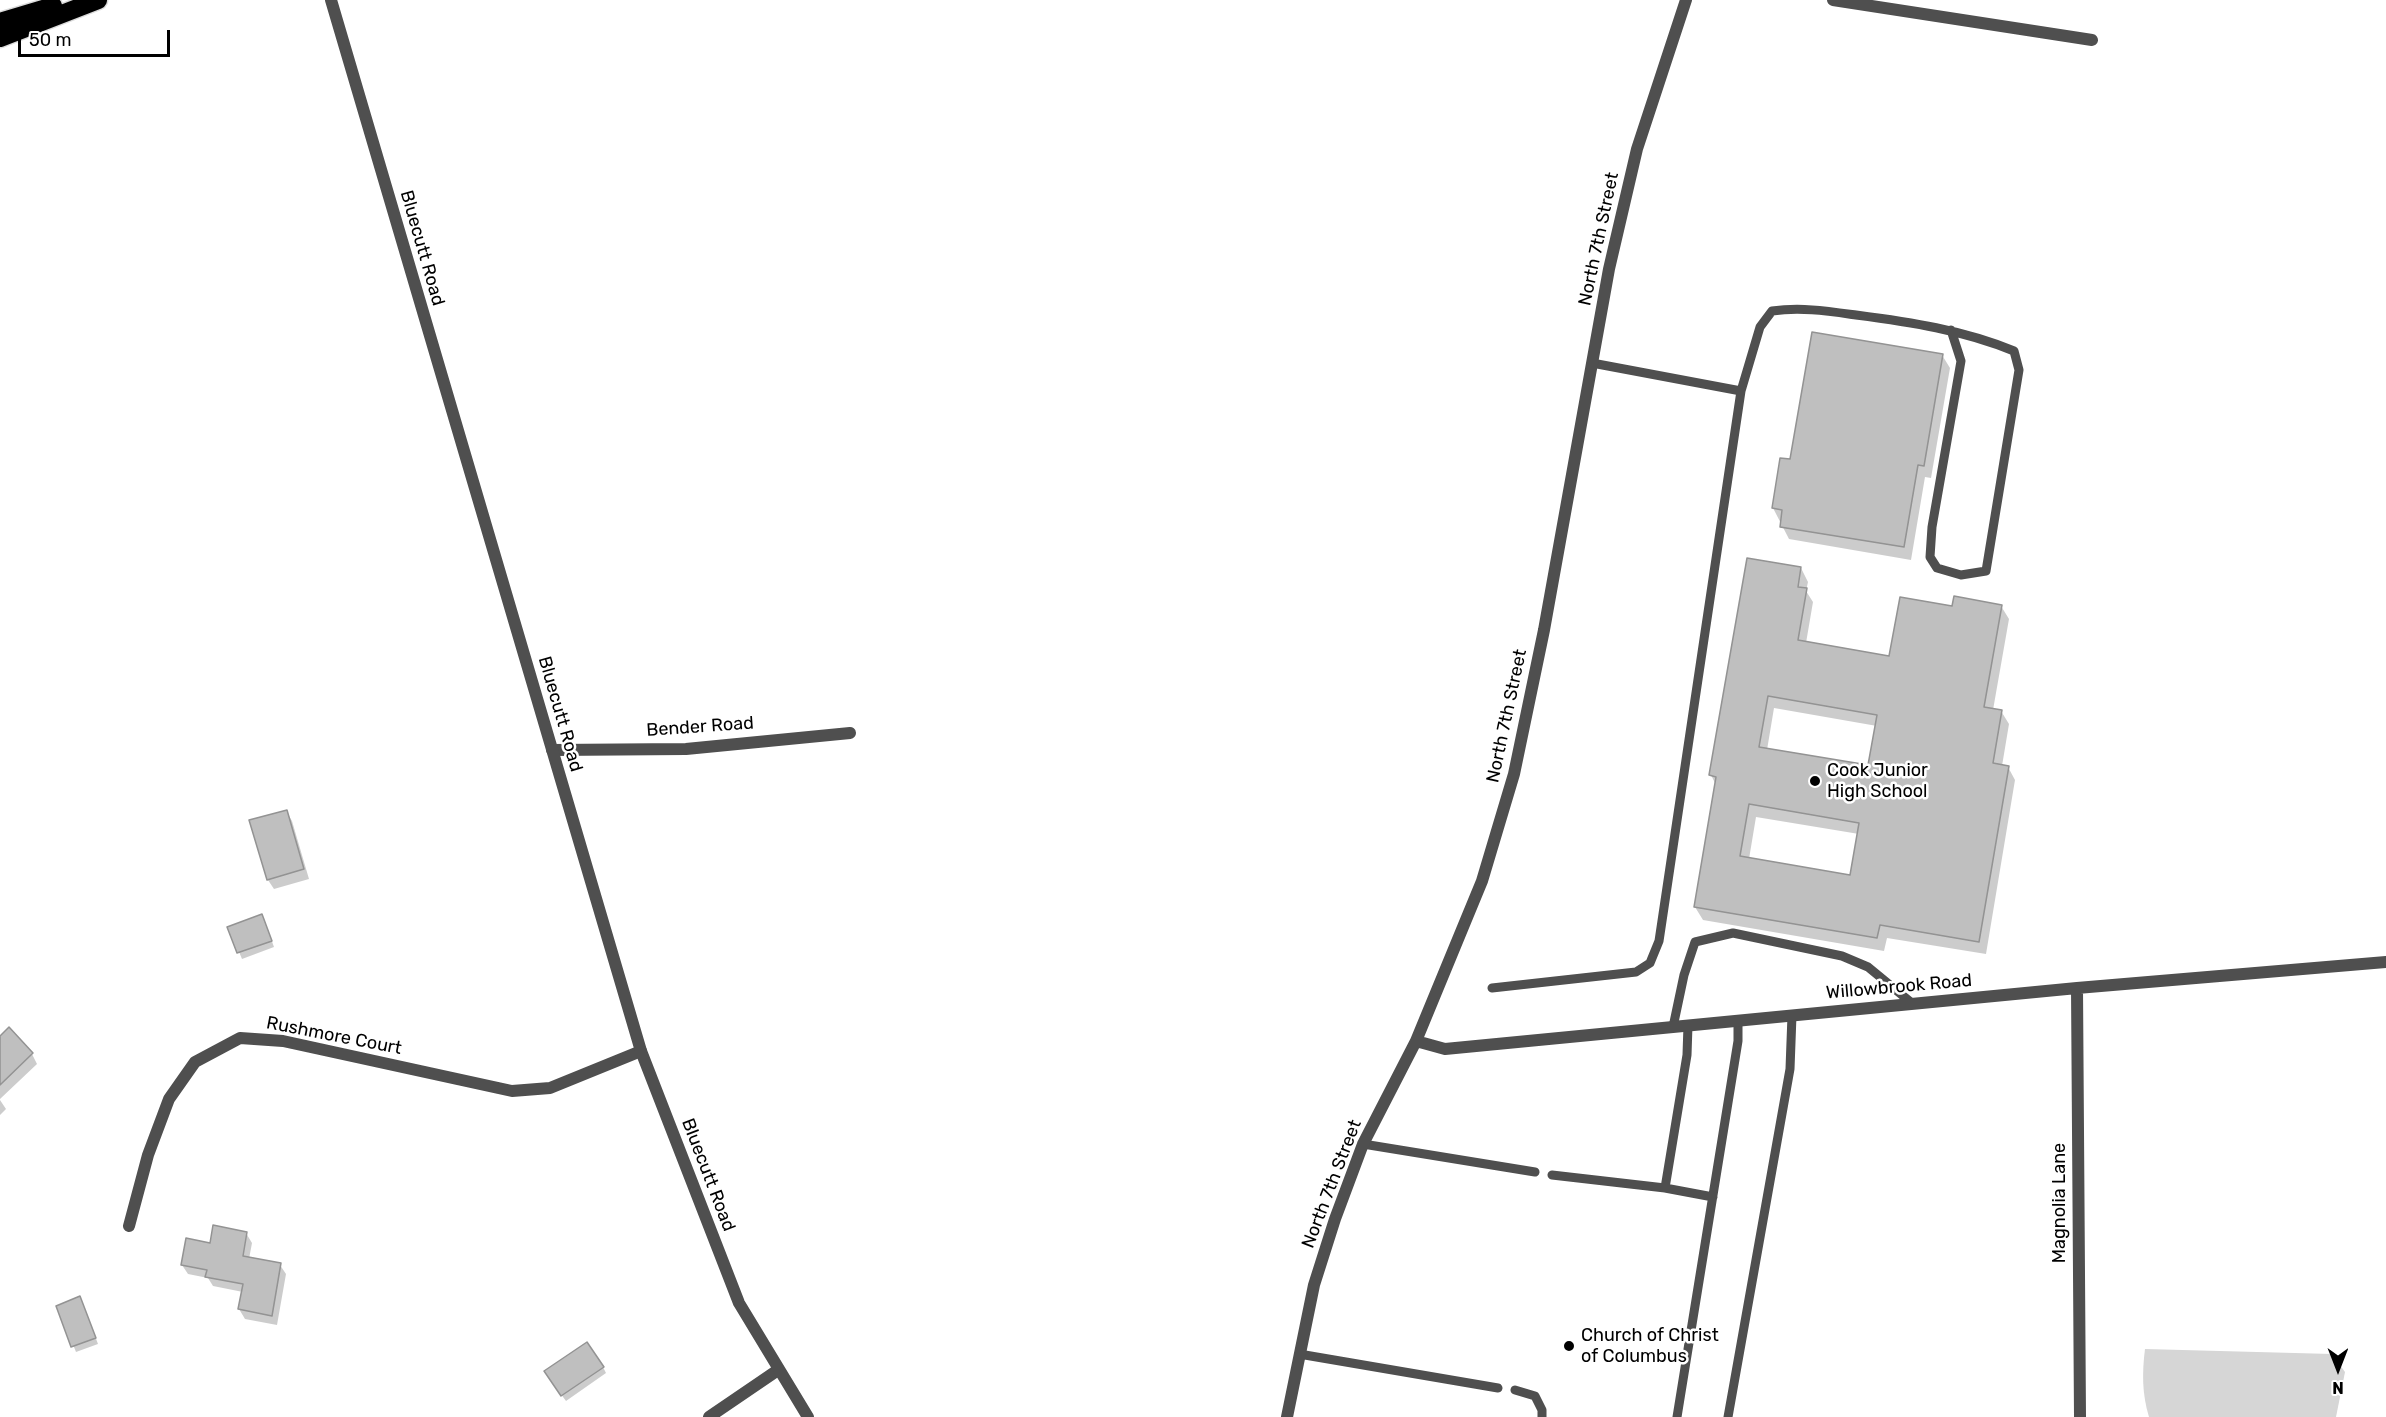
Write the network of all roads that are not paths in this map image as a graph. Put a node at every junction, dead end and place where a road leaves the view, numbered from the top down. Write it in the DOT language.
graph roads {
  1 [pos="73,0"];
  2 [pos="98,0"];
  3 [pos="331,0"];
  4 [pos="1686,0"];
  5 [pos="1833,0"];
  6 [pos="0,22"];
  7 [pos="0,38"];
  8 [pos="2092,40"];
  9 [pos="1951,330"];
  10 [pos="1592,363"];
  11 [pos="1741,391"];
  12 [pos="850,733"];
  13 [pos="552,750"];
  14 [pos="2386,962"];
  15 [pos="1492,988"];
  16 [pos="2077,988"];
  17 [pos="1912,1004"];
  18 [pos="1792,1015"];
  19 [pos="1738,1020"];
  20 [pos="1688,1025"];
  21 [pos="1673,1027"];
  22 [pos="1416,1041"];
  23 [pos="640,1052"];
  24 [pos="1363,1144"];
  25 [pos="1535,1172"];
  26 [pos="1552,1175"];
  27 [pos="1665,1188"];
  28 [pos="1713,1197"];
  29 [pos="129,1226"];
  30 [pos="1299,1354"];
  31 [pos="778,1370"];
  32 [pos="1498,1388"];
  33 [pos="1515,1390"];
  34 [pos="709,1417"];
  35 [pos="808,1417"];
  36 [pos="1287,1417"];
  37 [pos="1542,1417"];
  38 [pos="1677,1417"];
  39 [pos="1728,1417"];
  40 [pos="2080,1417"];
  1 -- 6 [label="highway"];
  2 -- 7 [label="highway"];
  3 -- 13 [label="street, Bluecutt Road"];
  4 -- 10 [label="street, North 7th Street"];
  5 -- 8 [label="street"];
  9 -- 9 [label="lane"];
  9 -- 11 [label="lane"];
  10 -- 11 [label="lane"];
  10 -- 22 [label="street, North 7th Street"];
  11 -- 15 [label="lane"];
  12 -- 13 [label="street, Bender Road"];
  13 -- 23 [label="street, Bluecutt Road"];
  14 -- 16 [label="street, Willowbrook Road"];
  16 -- 17 [label="street, Willowbrook Road"];
  16 -- 40 [label="street, Magnolia Lane"];
  17 -- 18 [label="street, Willowbrook Road"];
  17 -- 21 [label="lane"];
  18 -- 19 [label="street, Willowbrook Road"];
  18 -- 39 [label="lane"];
  19 -- 20 [label="street, Willowbrook Road"];
  19 -- 28 [label="lane"];
  20 -- 21 [label="street, Willowbrook Road"];
  20 -- 27 [label="lane"];
  21 -- 22 [label="street, Willowbrook Road"];
  22 -- 24 [label="street, North 7th Street"];
  23 -- 29 [label="street, Rushmore Court"];
  23 -- 31 [label="street, Bluecutt Road"];
  24 -- 25 [label="lane"];
  24 -- 30 [label="street, North 7th Street"];
  26 -- 27 [label="lane"];
  27 -- 28 [label="lane"];
  28 -- 38 [label="lane"];
  30 -- 32 [label="lane"];
  30 -- 36 [label="street, North 7th Street"];
  31 -- 34 [label="street"];
  31 -- 35 [label="street, Bluecutt Road"];
  33 -- 37 [label="lane"];
}
